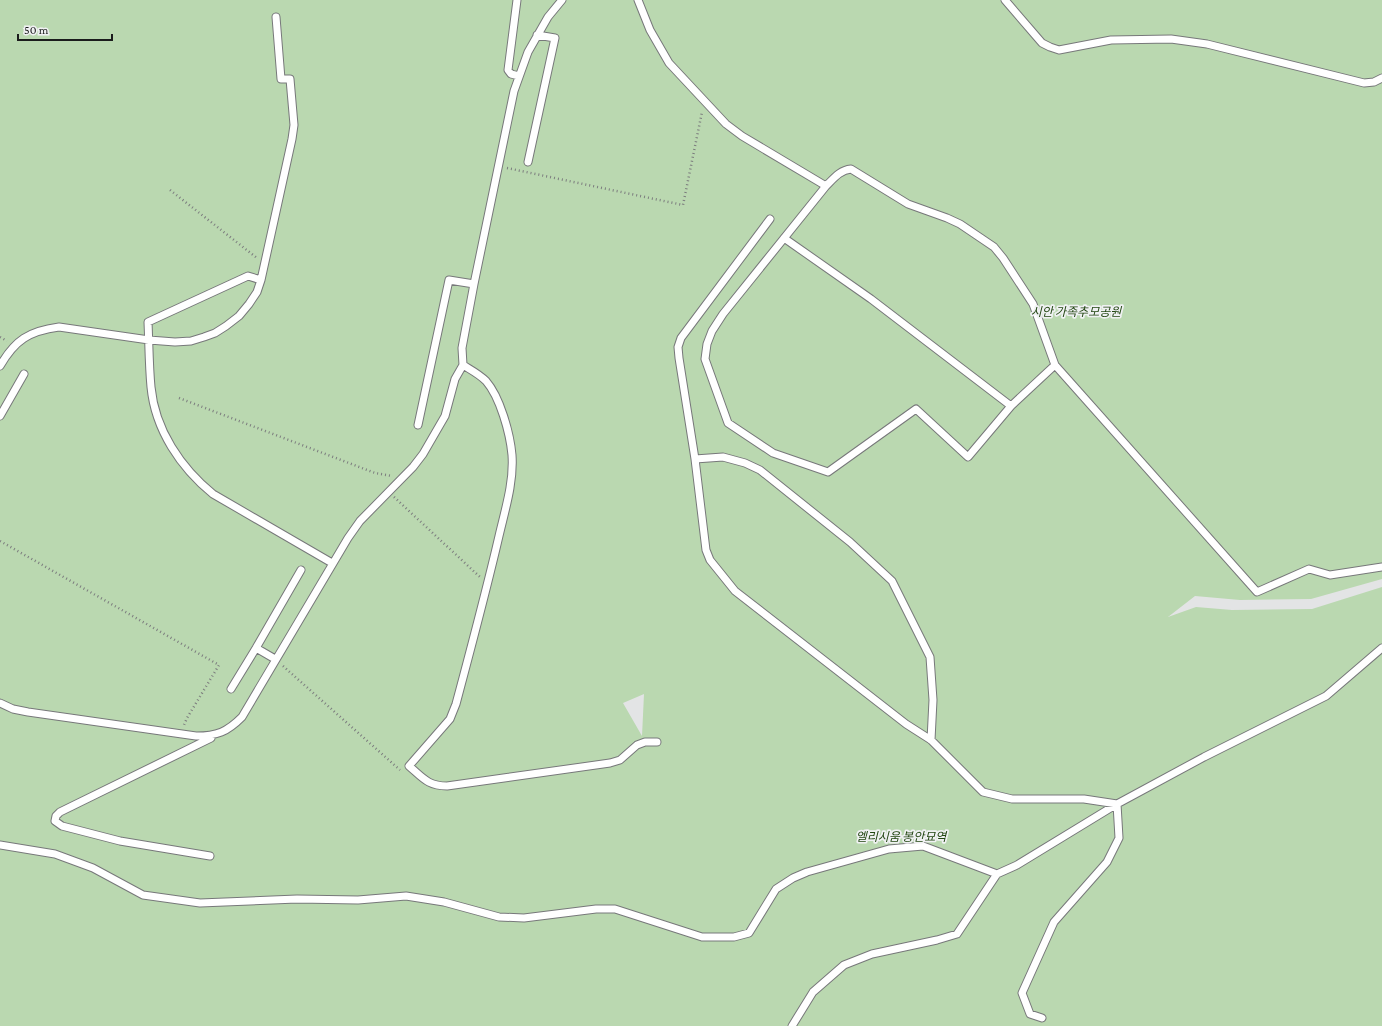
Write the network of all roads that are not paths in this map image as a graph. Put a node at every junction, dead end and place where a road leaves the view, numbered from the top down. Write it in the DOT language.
graph roads {
  1 [pos="517,0"];
  2 [pos="562,0"];
  3 [pos="638,0"];
  4 [pos="1005,0"];
  5 [pos="276,17"];
  6 [pos="537,34"];
  7 [pos="519,76"];
  8 [pos="1382,78"];
  9 [pos="528,162"];
  10 [pos="826,186"];
  11 [pos="770,219"];
  12 [pos="784,238"];
  13 [pos="261,280"];
  14 [pos="474,284"];
  15 [pos="149,340"];
  16 [pos="463,365"];
  17 [pos="1055,365"];
  18 [pos="0,366"];
  19 [pos="24,374"];
  20 [pos="1011,406"];
  21 [pos="0,416"];
  22 [pos="418,425"];
  23 [pos="694,459"];
  24 [pos="332,563"];
  25 [pos="1382,567"];
  26 [pos="301,570"];
  27 [pos="256,648"];
  28 [pos="1382,648"];
  29 [pos="275,660"];
  30 [pos="231,689"];
  31 [pos="0,704"];
  32 [pos="218,734"];
  33 [pos="931,740"];
  34 [pos="657,742"];
  35 [pos="1117,804"];
  36 [pos="0,845"];
  37 [pos="210,856"];
  38 [pos="997,874"];
  39 [pos="1042,1018"];
  40 [pos="792,1026"];
  1 -- 7 [label="lane"];
  2 -- 6 [label="lane"];
  3 -- 10 [label="lane"];
  4 -- 8 [label="lane"];
  5 -- 13 [label="lane"];
  6 -- 7 [label="lane"];
  6 -- 9 [label="lane"];
  7 -- 14 [label="lane"];
  10 -- 12 [label="lane"];
  10 -- 17 [label="lane"];
  11 -- 23 [label="lane"];
  12 -- 20 [label="lane"];
  12 -- 20 [label="lane"];
  13 -- 15 [label="lane"];
  13 -- 15 [label="lane"];
  14 -- 16 [label="lane"];
  14 -- 22 [label="lane"];
  15 -- 18 [label="lane"];
  15 -- 24 [label="lane"];
  16 -- 24 [label="lane"];
  16 -- 34 [label="lane"];
  17 -- 20 [label="lane"];
  17 -- 25 [label="lane"];
  19 -- 21 [label="lane"];
  23 -- 33 [label="lane"];
  23 -- 33 [label="lane"];
  24 -- 29 [label="lane"];
  26 -- 27 [label="lane"];
  27 -- 29 [label="lane"];
  27 -- 30 [label="lane"];
  28 -- 35 [label="lane"];
  29 -- 32 [label="lane"];
  31 -- 32 [label="lane"];
  32 -- 37 [label="lane"];
  33 -- 35 [label="lane"];
  35 -- 38 [label="lane"];
  35 -- 39 [label="lane"];
  36 -- 38 [label="lane"];
  38 -- 40 [label="lane"];
}
